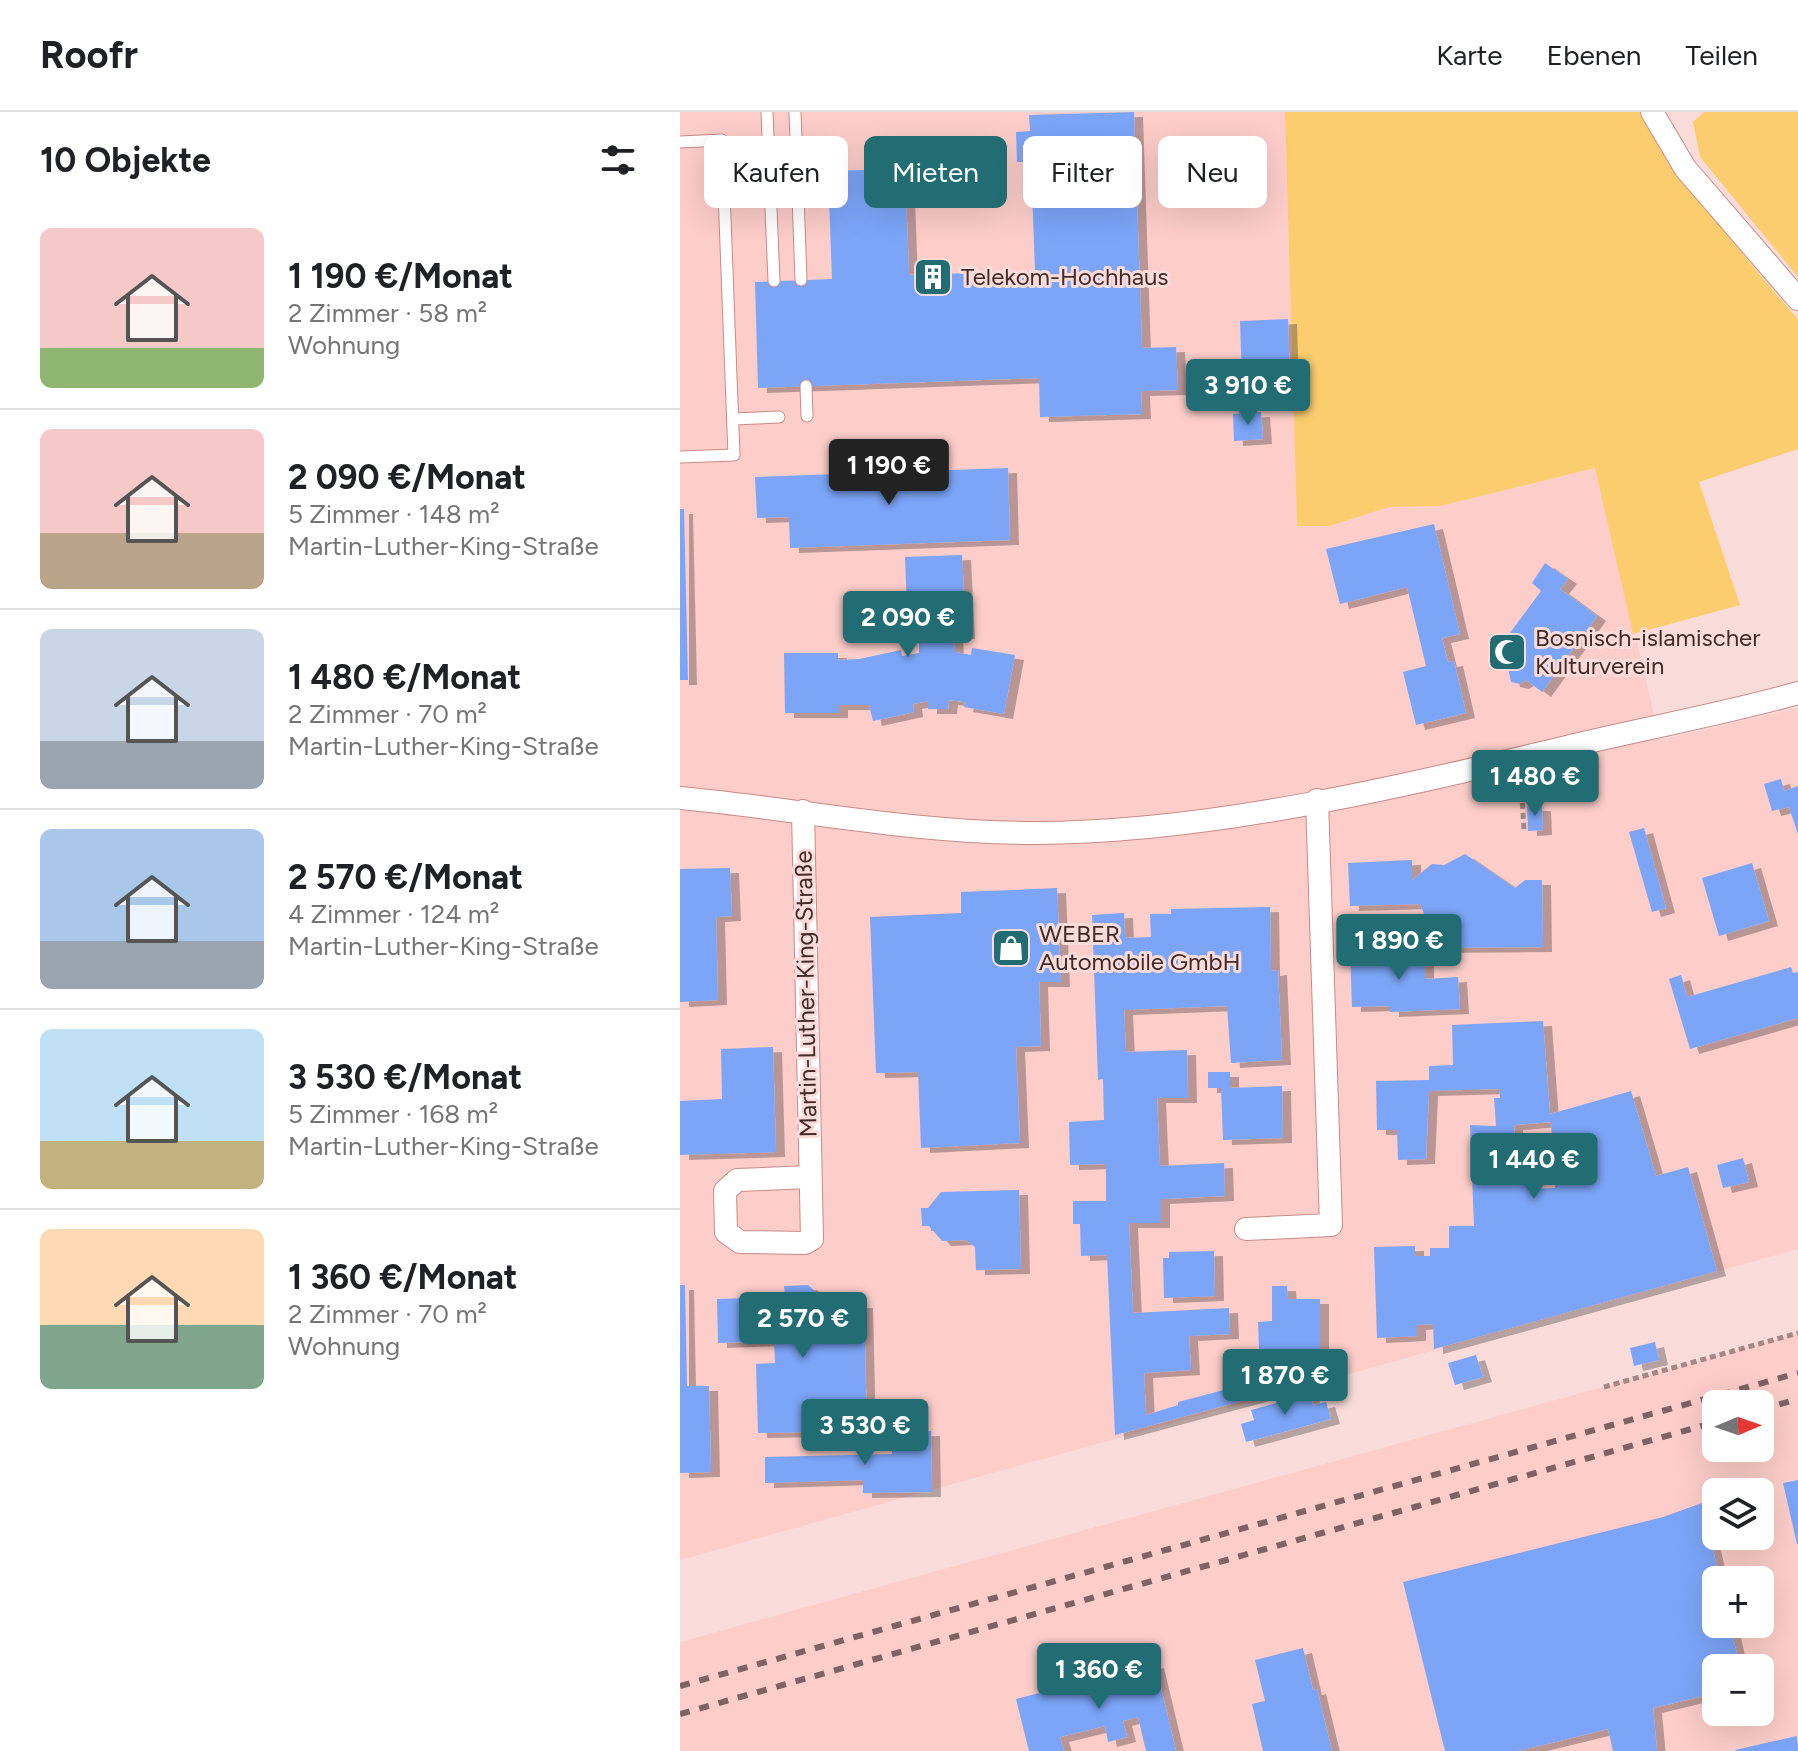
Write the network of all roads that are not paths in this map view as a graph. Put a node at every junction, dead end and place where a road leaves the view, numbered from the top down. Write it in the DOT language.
graph roads {
  1 [pos="767,112"];
  2 [pos="795,112"];
  3 [pos="1652,112"];
  4 [pos="680,142"];
  5 [pos="801,280"];
  6 [pos="774,281"];
  7 [pos="1798,299"];
  8 [pos="806,386"];
  9 [pos="807,416"];
  10 [pos="779,417"];
  11 [pos="733,419"];
  12 [pos="680,457"];
  13 [pos="1798,693"];
  14 [pos="680,798"];
  15 [pos="1317,800"];
  16 [pos="803,811"];
  17 [pos="810,1177"];
  18 [pos="1246,1229"];
  1 -- 6 [label="lane"];
  2 -- 5 [label="lane"];
  3 -- 7 [label="street"];
  4 -- 11 [label="lane"];
  8 -- 9 [label="lane"];
  10 -- 11 [label="lane"];
  11 -- 12 [label="lane"];
  13 -- 15 [label="street"];
  14 -- 16 [label="street"];
  15 -- 16 [label="street"];
  15 -- 18 [label="street"];
  16 -- 17 [label="street, Martin-Luther-King-Straße"];
  17 -- 17 [label="street, Martin-Luther-King-Straße"];
}
